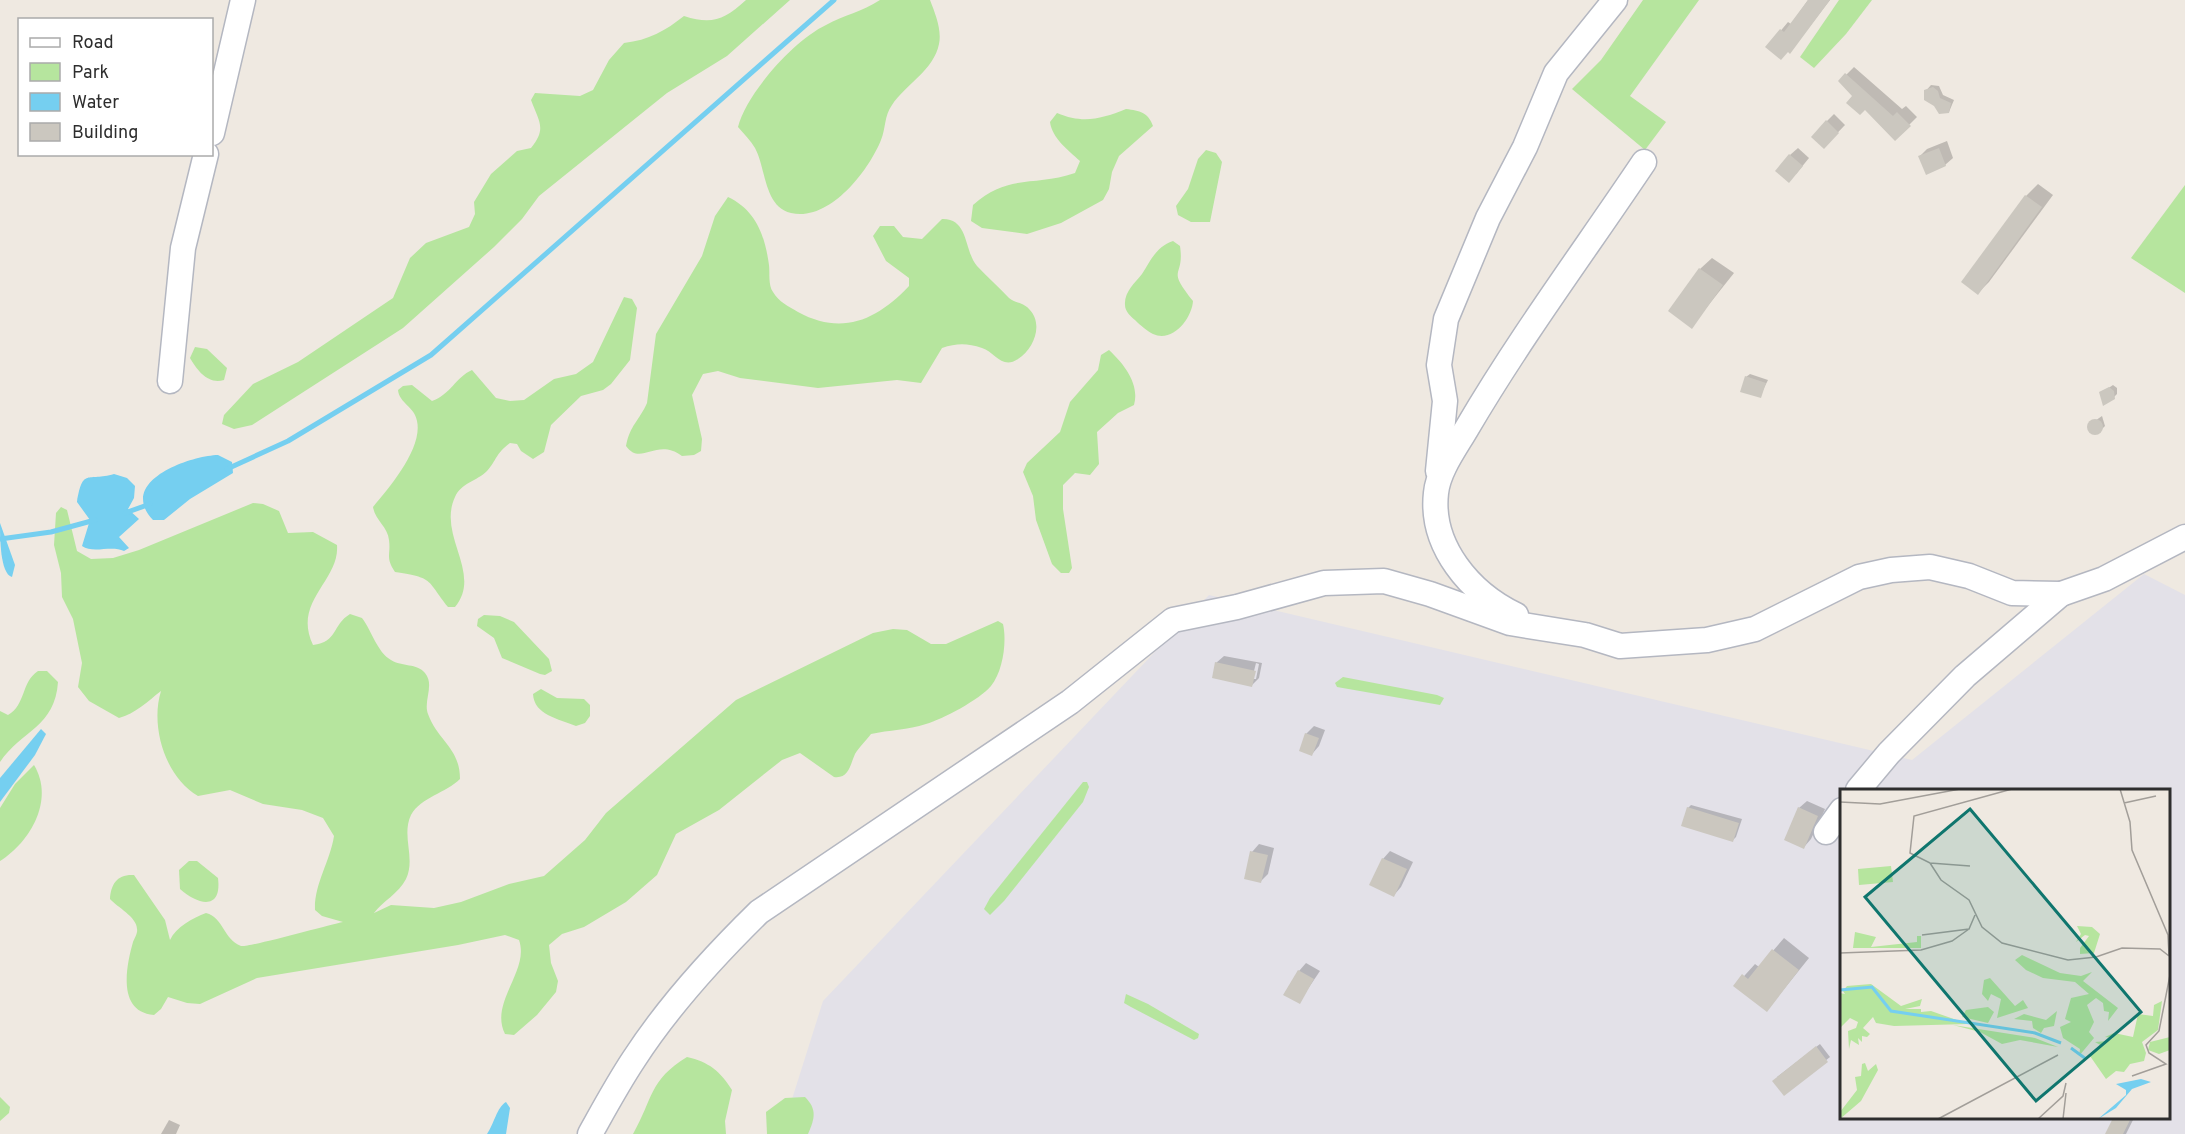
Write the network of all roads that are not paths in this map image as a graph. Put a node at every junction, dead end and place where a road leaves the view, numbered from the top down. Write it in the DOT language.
graph roads {
  1 [pos="243,0"];
  2 [pos="1615,0"];
  3 [pos="213,129"];
  4 [pos="206,156"];
  5 [pos="1644,162"];
  6 [pos="170,381"];
  7 [pos="1436,492"];
  8 [pos="2185,537"];
  9 [pos="2061,594"];
  10 [pos="1542,628"];
  11 [pos="1859,789"];
  12 [pos="1840,813"];
  13 [pos="1826,832"];
  14 [pos="590,1134"];
  1 -- 3 [label="street"];
  2 -- 7 [label="street"];
  4 -- 6 [label="street"];
  5 -- 7 [label="street"];
  7 -- 10 [label="street"];
  8 -- 9 [label="street"];
  9 -- 10 [label="street"];
  9 -- 11 [label="street"];
  10 -- 14 [label="street"];
  12 -- 13 [label="street"];
}
